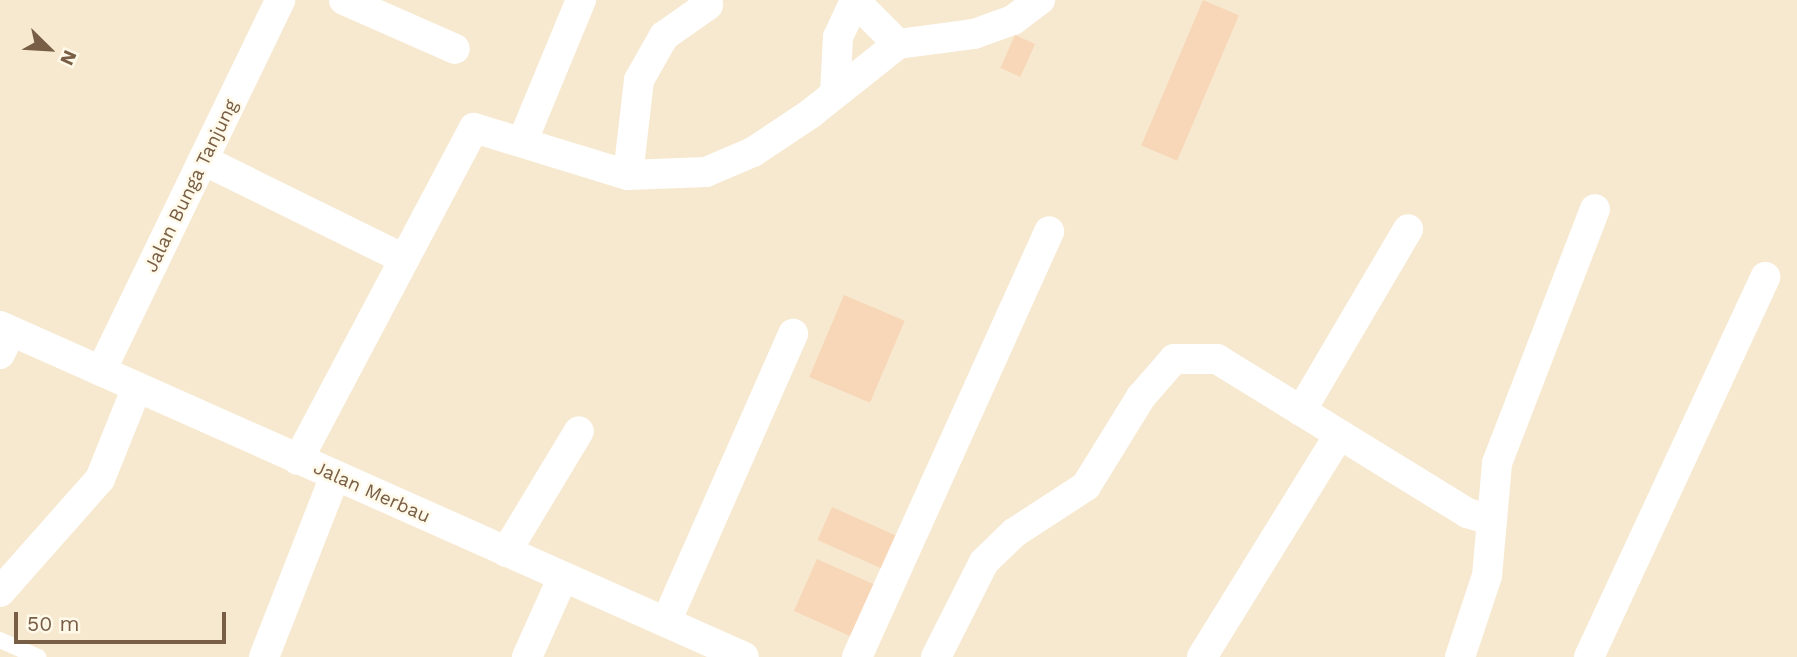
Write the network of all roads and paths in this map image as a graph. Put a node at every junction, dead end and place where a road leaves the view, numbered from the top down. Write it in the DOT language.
graph roads {
  1 [pos="281,0"];
  2 [pos="344,0"];
  3 [pos="582,0"];
  4 [pos="1040,0"];
  5 [pos="854,1"];
  6 [pos="708,5"];
  7 [pos="898,44"];
  8 [pos="455,49"];
  9 [pos="835,93"];
  10 [pos="523,140"];
  11 [pos="203,160"];
  12 [pos="628,175"];
  13 [pos="1595,209"];
  14 [pos="1408,229"];
  15 [pos="1049,231"];
  16 [pos="404,259"];
  17 [pos="1765,277"];
  18 [pos="793,334"];
  19 [pos="4,337"];
  20 [pos="101,371"];
  21 [pos="137,387"];
  22 [pos="1301,411"];
  23 [pos="579,431"];
  24 [pos="1339,435"];
  25 [pos="298,460"];
  26 [pos="335,476"];
  27 [pos="1492,520"];
  28 [pos="506,552"];
  29 [pos="563,577"];
  30 [pos="0,592"];
  31 [pos="666,622"];
  32 [pos="0,640"];
  33 [pos="38,657"];
  34 [pos="264,657"];
  35 [pos="527,657"];
  36 [pos="744,657"];
  37 [pos="857,657"];
  38 [pos="936,657"];
  39 [pos="1202,657"];
  40 [pos="1460,657"];
  41 [pos="1589,657"];
  1 -- 11 [label="street, Jalan Bunga Tanjung"];
  2 -- 8 [label="street"];
  3 -- 10 [label="street"];
  4 -- 7 [label="street"];
  5 -- 7 [label="street"];
  5 -- 9 [label="street"];
  6 -- 12 [label="street"];
  7 -- 9 [label="street"];
  9 -- 12 [label="street"];
  10 -- 12 [label="street"];
  10 -- 16 [label="street"];
  11 -- 16 [label="street"];
  11 -- 20 [label="street, Jalan Bunga Tanjung"];
  13 -- 27 [label="street"];
  14 -- 22 [label="street"];
  15 -- 37 [label="street"];
  16 -- 25 [label="street"];
  17 -- 41 [label="street"];
  18 -- 31 [label="street"];
  19 -- 20 [label="street, Jalan Merbau"];
  20 -- 21 [label="street, Jalan Merbau"];
  21 -- 25 [label="street, Jalan Merbau"];
  21 -- 30 [label="street"];
  22 -- 24 [label="street"];
  22 -- 38 [label="street"];
  23 -- 28 [label="street"];
  24 -- 27 [label="street"];
  24 -- 39 [label="street"];
  25 -- 26 [label="street, Jalan Merbau"];
  26 -- 28 [label="street, Jalan Merbau"];
  26 -- 34 [label="street"];
  27 -- 40 [label="street"];
  28 -- 29 [label="street, Jalan Merbau"];
  29 -- 31 [label="street, Jalan Merbau"];
  29 -- 35 [label="street"];
  31 -- 36 [label="street, Jalan Merbau"];
  32 -- 33 [label="lane"];
}
